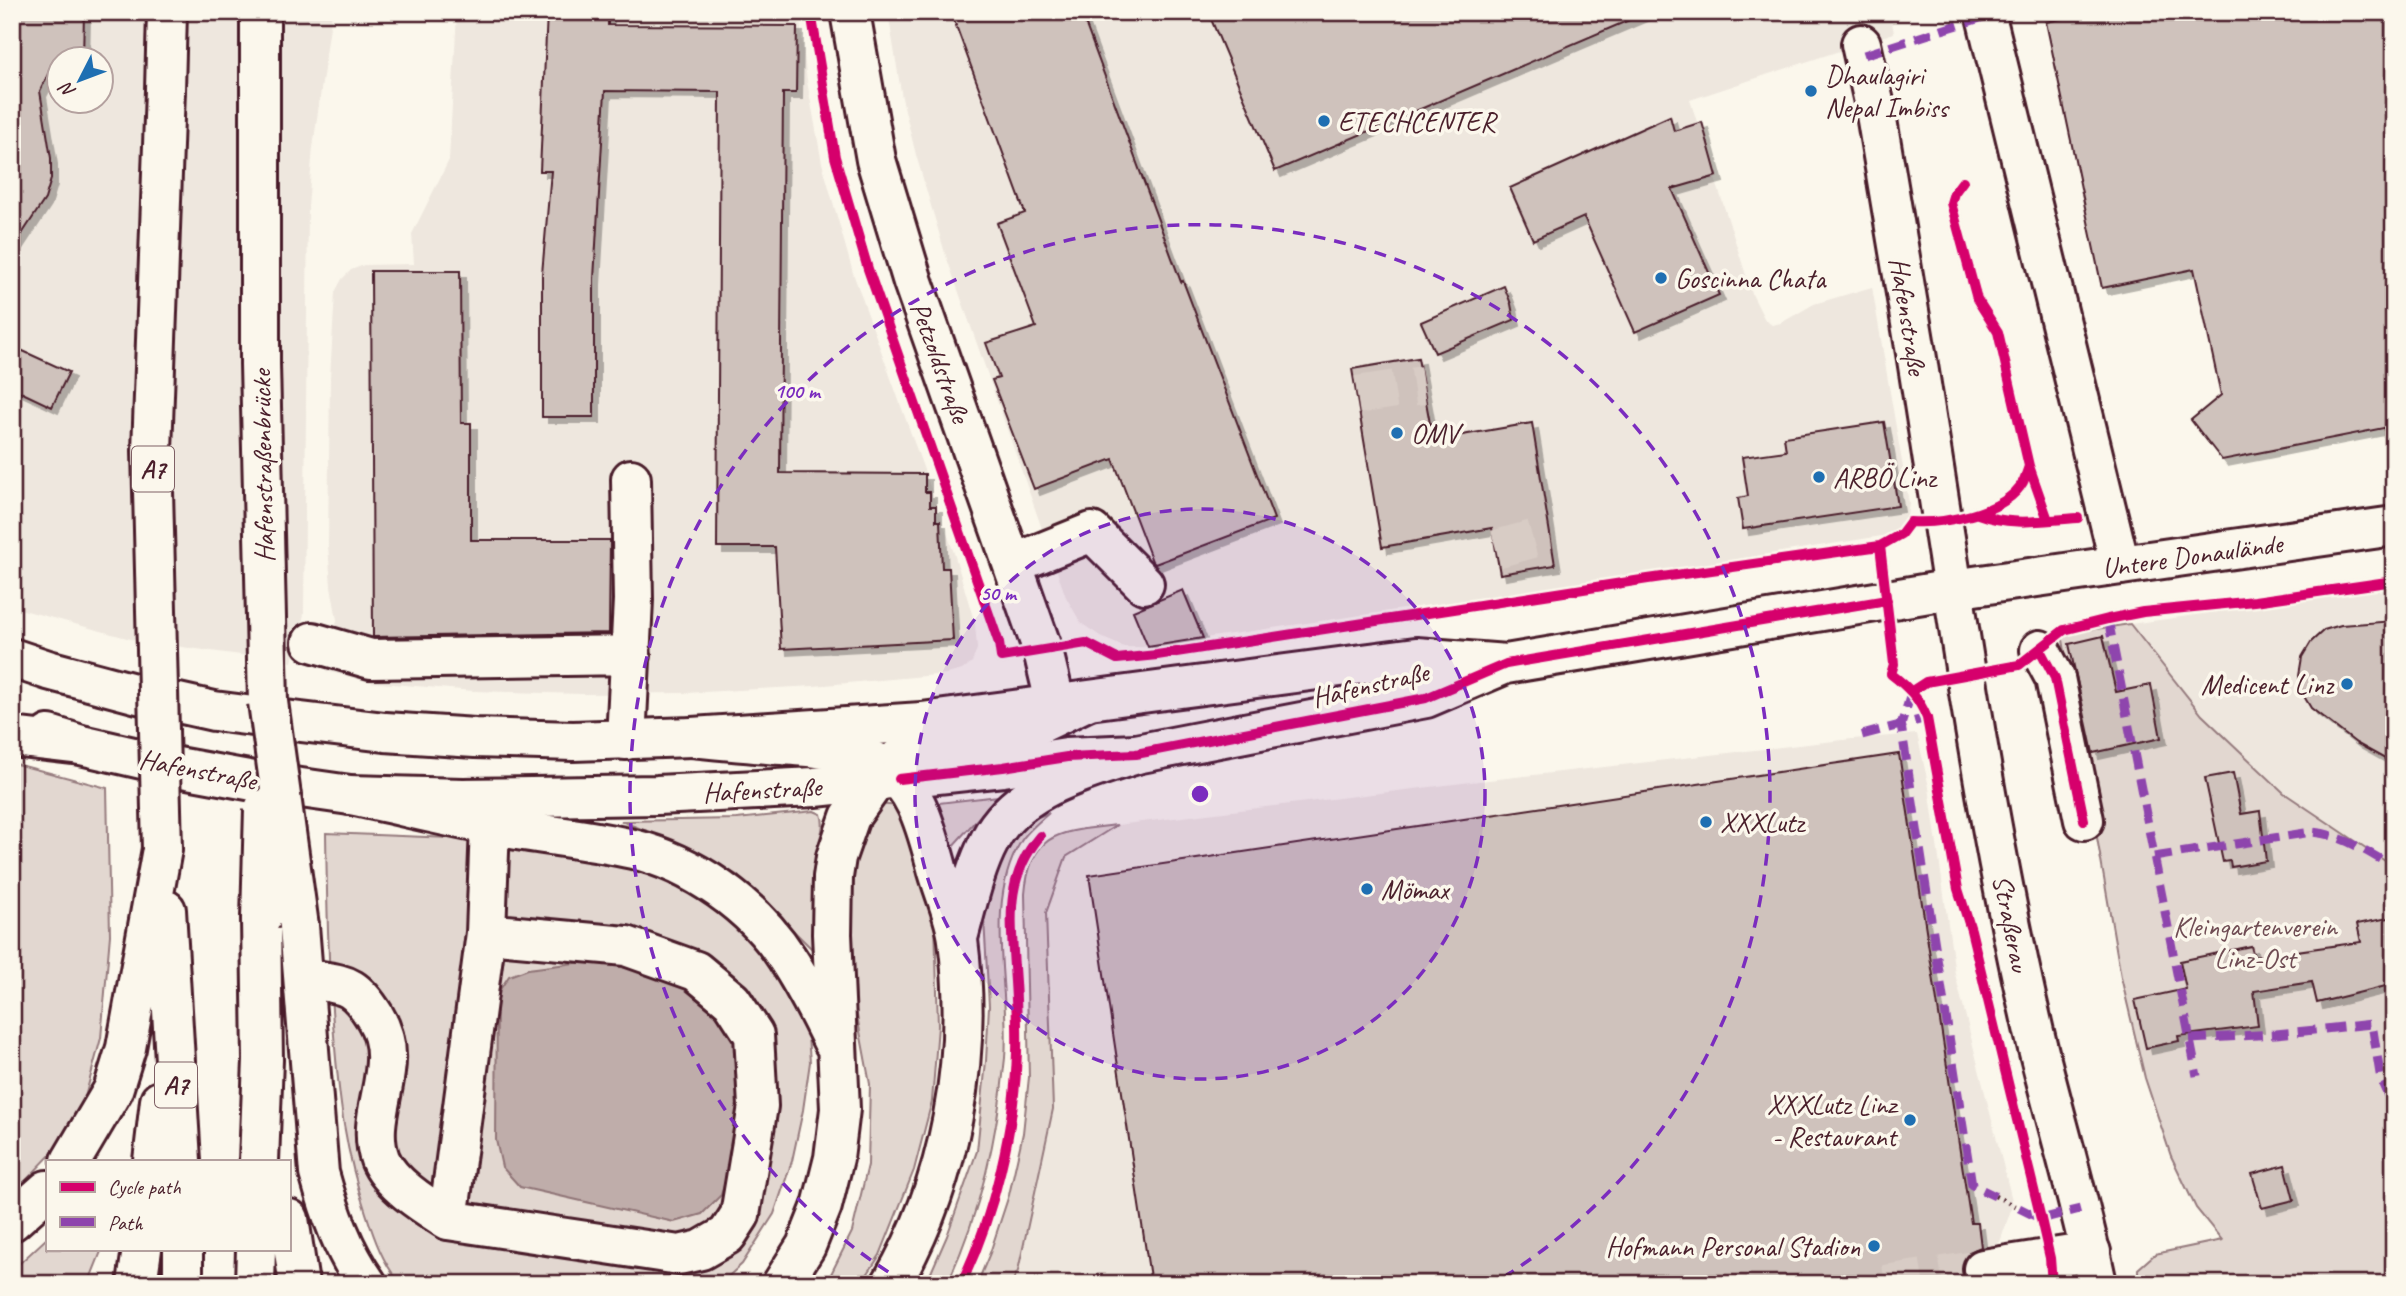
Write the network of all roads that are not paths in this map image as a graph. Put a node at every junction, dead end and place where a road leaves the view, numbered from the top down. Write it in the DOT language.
graph roads {
  1 [pos="167,12"];
  2 [pos="260,12"];
  3 [pos="850,12"];
  4 [pos="1992,14"];
  5 [pos="1861,44"];
  6 [pos="631,480"];
  7 [pos="2394,526"];
  8 [pos="1013,565"];
  9 [pos="2120,565"];
  10 [pos="1144,584"];
  11 [pos="1990,584"];
  12 [pos="1953,589"];
  13 [pos="312,642"];
  14 [pos="2040,650"];
  15 [pos="631,655"];
  16 [pos="12,658"];
  17 [pos="1506,664"];
  18 [pos="268,702"];
  19 [pos="1070,704"];
  20 [pos="12,723"];
  21 [pos="12,737"];
  22 [pos="692,737"];
  23 [pos="626,740"];
  24 [pos="81,745"];
  25 [pos="1136,754"];
  26 [pos="887,776"];
  27 [pos="350,795"];
  28 [pos="2084,820"];
  29 [pos="490,825"];
  30 [pos="159,900"];
  31 [pos="486,933"];
  32 [pos="958,938"];
  33 [pos="304,978"];
  34 [pos="172,1009"];
  35 [pos="837,1051"];
  36 [pos="263,1060"];
  37 [pos="72,1160"];
  38 [pos="153,1160"];
  39 [pos="181,1160"];
  40 [pos="260,1160"];
  41 [pos="279,1160"];
  42 [pos="46,1191"];
  43 [pos="447,1220"];
  44 [pos="12,1221"];
  45 [pos="290,1226"];
  46 [pos="142,1250"];
  47 [pos="183,1250"];
  48 [pos="257,1250"];
  49 [pos="2094,1268"];
  50 [pos="1999,1272"];
  51 [pos="137,1284"];
  52 [pos="183,1284"];
  53 [pos="255,1284"];
  54 [pos="299,1284"];
  55 [pos="367,1284"];
  56 [pos="782,1284"];
  57 [pos="891,1284"];
  1 -- 30 [label="main road, A7, bridge"];
  2 -- 18 [label="main road, Hafenstraßenbrücke"];
  3 -- 8 [label="main road, Petzoldstraße"];
  4 -- 9 [label="main road"];
  5 -- 12 [label="main road, Hafenstraße"];
  6 -- 15 [label="main road"];
  7 -- 9 [label="main road, Untere Donaulände"];
  8 -- 10 [label="main road"];
  8 -- 19 [label="main road, Petzoldstraße"];
  9 -- 11 [label="main road, Untere Donaulände"];
  11 -- 12 [label="main road, Hafenstraße"];
  12 -- 17 [label="main road, Hafenstraße"];
  12 -- 49 [label="main road, Straßerau"];
  13 -- 15 [label="main road"];
  14 -- 28 [label="main road"];
  15 -- 23 [label="main road"];
  16 -- 23 [label="main road, Hafenstraße"];
  17 -- 19 [label="main road, Hafenstraße"];
  17 -- 25 [label="main road, Hafenstraße"];
  18 -- 33 [label="main road, bridge"];
  18 -- 36 [label="main road, Hafenstraßenbrücke, bridge"];
  19 -- 22 [label="main road, Hafenstraße"];
  19 -- 26 [label="main road"];
  20 -- 24 [label="main road, Hafenstraße"];
  21 -- 24 [label="main road"];
  22 -- 23 [label="main road, Hafenstraße"];
  22 -- 26 [label="main road"];
  24 -- 27 [label="main road, Hafenstraße"];
  25 -- 26 [label="main road, Hafenstraße"];
  25 -- 32 [label="main road"];
  26 -- 27 [label="main road, Hafenstraße"];
  26 -- 32 [label="main road"];
  26 -- 35 [label="main road"];
  27 -- 29 [label="main road"];
  29 -- 31 [label="main road"];
  29 -- 35 [label="main road"];
  30 -- 34 [label="main road, A7"];
  30 -- 37 [label="main road"];
  31 -- 43 [label="main road"];
  31 -- 43 [label="main road"];
  32 -- 57 [label="main road"];
  33 -- 43 [label="main road"];
  33 -- 55 [label="main road"];
  34 -- 38 [label="main road"];
  34 -- 39 [label="main road, A7"];
  35 -- 56 [label="main road"];
  36 -- 40 [label="main road"];
  36 -- 41 [label="main road"];
  42 -- 44 [label="main road"];
  45 -- 54 [label="main road"];
  46 -- 51 [label="main road"];
  47 -- 52 [label="main road"];
  48 -- 53 [label="main road"];
  49 -- 50 [label="main road, Straßerau"];
}
